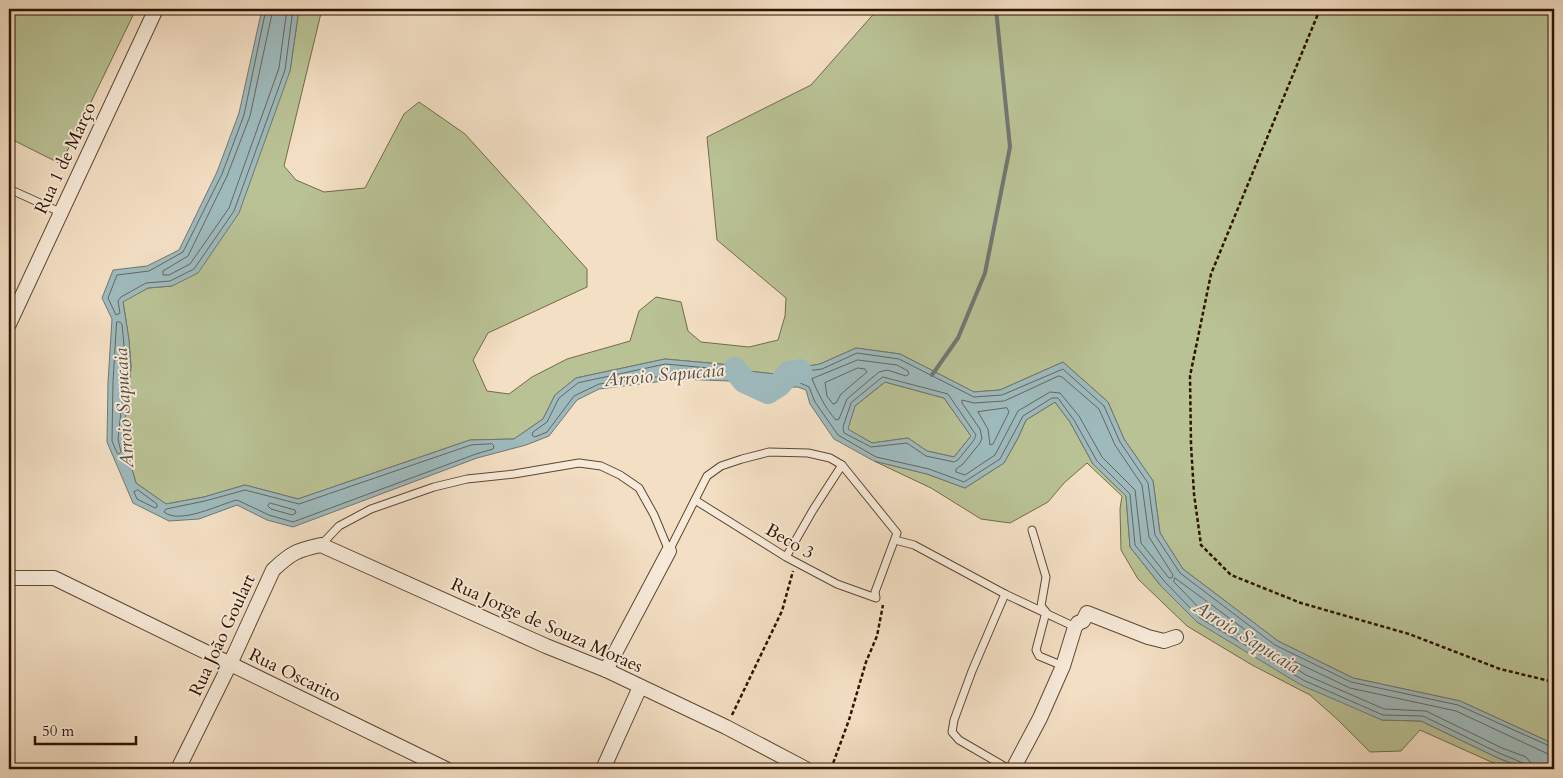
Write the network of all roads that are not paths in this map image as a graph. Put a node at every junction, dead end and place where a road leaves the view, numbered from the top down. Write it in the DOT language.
graph roads {
  1 [pos="156,9"];
  2 [pos="9,188"];
  3 [pos="60,212"];
  4 [pos="9,324"];
  5 [pos="842,465"];
  6 [pos="694,500"];
  7 [pos="1032,530"];
  8 [pos="895,540"];
  9 [pos="321,545"];
  10 [pos="669,551"];
  11 [pos="786,557"];
  12 [pos="9,578"];
  13 [pos="1005,594"];
  14 [pos="1046,612"];
  15 [pos="1075,627"];
  16 [pos="1176,637"];
  17 [pos="230,664"];
  18 [pos="1063,666"];
  19 [pos="606,670"];
  20 [pos="640,687"];
  21 [pos="782,764"];
  22 [pos="178,769"];
  23 [pos="446,769"];
  24 [pos="603,769"];
  25 [pos="806,769"];
  26 [pos="1009,769"];
  27 [pos="1013,769"];
  1 -- 3 [label="street, Rua 1 de Março"];
  2 -- 3 [label="lane"];
  3 -- 4 [label="street, Rua 1 de Março"];
  5 -- 6 [label="lane"];
  5 -- 8 [label="lane"];
  5 -- 11 [label="lane"];
  6 -- 10 [label="lane"];
  6 -- 11 [label="lane, Beco 3"];
  7 -- 14 [label="lane"];
  8 -- 11 [label="lane, Beco 3"];
  8 -- 13 [label="lane"];
  9 -- 10 [label="lane"];
  9 -- 17 [label="street, Rua João Goulart"];
  9 -- 19 [label="street, Rua Jorge de Souza Moraes"];
  10 -- 19 [label="street"];
  12 -- 17 [label="street, Rua Oscarito"];
  13 -- 14 [label="lane"];
  13 -- 26 [label="lane"];
  14 -- 15 [label="lane"];
  14 -- 18 [label="lane"];
  15 -- 16 [label="street"];
  15 -- 18 [label="street"];
  17 -- 22 [label="street, Rua João Goulart"];
  17 -- 23 [label="street, Rua Oscarito"];
  18 -- 27 [label="street"];
  19 -- 20 [label="street, Rua Jorge de Souza Moraes"];
  20 -- 21 [label="street, Rua Jorge de Souza Moraes"];
  20 -- 24 [label="street"];
  21 -- 25 [label="street, Rua Jorge de Souza Moraes"];
}
